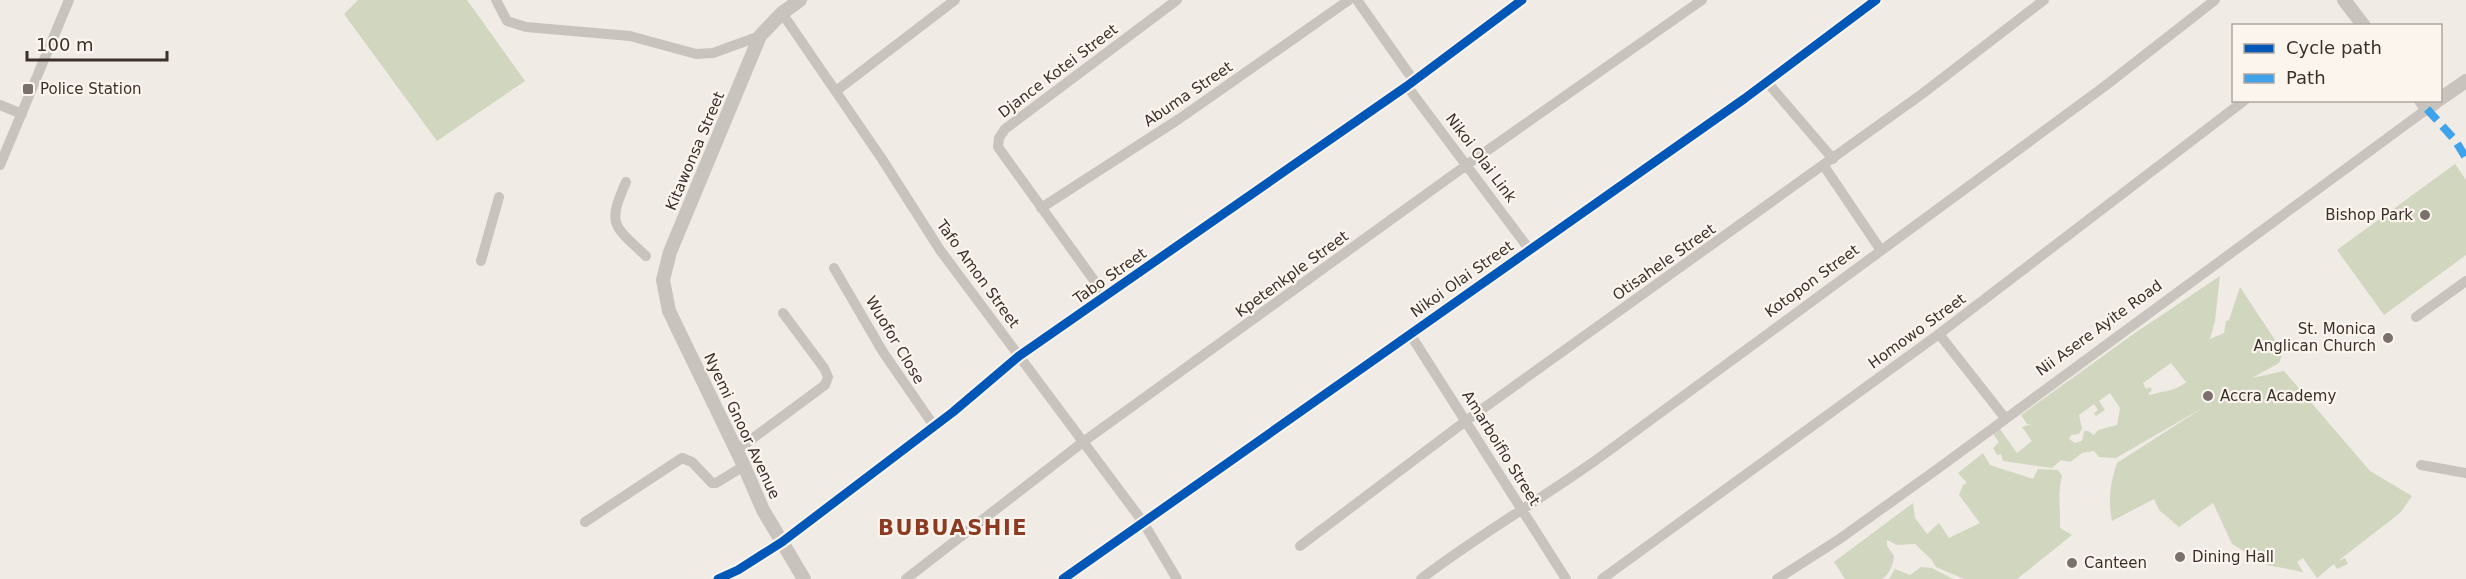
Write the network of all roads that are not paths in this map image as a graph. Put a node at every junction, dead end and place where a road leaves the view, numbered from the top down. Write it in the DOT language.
graph roads {
  1 [pos="69,0"];
  2 [pos="496,0"];
  3 [pos="800,0"];
  4 [pos="955,0"];
  5 [pos="1177,0"];
  6 [pos="1349,0"];
  7 [pos="1357,0"];
  8 [pos="1522,0"];
  9 [pos="1702,0"];
  10 [pos="1876,0"];
  11 [pos="2044,0"];
  12 [pos="2215,0"];
  13 [pos="2344,0"];
  14 [pos="782,13"];
  15 [pos="2362,24"];
  16 [pos="760,36"];
  17 [pos="2466,81"];
  18 [pos="1767,82"];
  19 [pos="1411,83"];
  20 [pos="836,91"];
  21 [pos="2442,96"];
  22 [pos="2242,102"];
  23 [pos="2432,102"];
  24 [pos="0,105"];
  25 [pos="22,114"];
  26 [pos="1833,159"];
  27 [pos="1468,164"];
  28 [pos="0,165"];
  29 [pos="1824,166"];
  30 [pos="626,182"];
  31 [pos="499,197"];
  32 [pos="1041,208"];
  33 [pos="1530,249"];
  34 [pos="1880,249"];
  35 [pos="646,256"];
  36 [pos="481,261"];
  37 [pos="834,268"];
  38 [pos="663,280"];
  39 [pos="2466,281"];
  40 [pos="1106,297"];
  41 [pos="783,313"];
  42 [pos="2416,317"];
  43 [pos="1410,334"];
  44 [pos="1939,334"];
  45 [pos="1019,356"];
  46 [pos="2005,418"];
  47 [pos="1467,420"];
  48 [pos="934,426"];
  49 [pos="1083,442"];
  50 [pos="737,450"];
  51 [pos="744,465"];
  52 [pos="2421,465"];
  53 [pos="2466,473"];
  54 [pos="1522,508"];
  55 [pos="585,522"];
  56 [pos="1143,522"];
  57 [pos="782,542"];
  58 [pos="1300,546"];
  59 [pos="718,579"];
  60 [pos="804,579"];
  61 [pos="906,579"];
  62 [pos="1063,579"];
  63 [pos="1177,579"];
  64 [pos="1421,579"];
  65 [pos="1566,579"];
  66 [pos="1602,579"];
  67 [pos="1777,579"];
  1 -- 25 [label="street"];
  2 -- 16 [label="street"];
  3 -- 14 [label="street"];
  4 -- 20 [label="street"];
  5 -- 32 [label="street, Djance Kotei Street"];
  6 -- 32 [label="street, Abuma Street"];
  7 -- 19 [label="street, Nikoi Olai Link"];
  8 -- 19 [label="street, Tabo Street"];
  9 -- 27 [label="street, Kpetenkple Street"];
  10 -- 18 [label="street, Nikoi Olai Street"];
  11 -- 26 [label="street, Otisahele Street"];
  12 -- 34 [label="street, Kotopon Street"];
  13 -- 15 [label="street"];
  14 -- 16 [label="street"];
  14 -- 20 [label="street, Tafo Amon Street"];
  16 -- 38 [label="street, Kitawonsa Street"];
  17 -- 21 [label="street, Nii Asere Ayite Road"];
  18 -- 26 [label="street"];
  18 -- 33 [label="street, Nikoi Olai Street"];
  19 -- 27 [label="street, Nikoi Olai Link"];
  19 -- 40 [label="street, Tabo Street"];
  20 -- 45 [label="street, Tafo Amon Street"];
  22 -- 44 [label="street, Homowo Street"];
  23 -- 46 [label="street, Nii Asere Ayite Road"];
  24 -- 25 [label="street"];
  25 -- 28 [label="street"];
  26 -- 29 [label="street, Otisahele Street"];
  27 -- 33 [label="street, Nikoi Olai Link"];
  27 -- 49 [label="street, Kpetenkple Street"];
  29 -- 34 [label="street"];
  29 -- 47 [label="street, Otisahele Street"];
  30 -- 35 [label="street"];
  31 -- 36 [label="street"];
  32 -- 40 [label="street, Djance Kotei Street"];
  33 -- 43 [label="street, Nikoi Olai Street"];
  34 -- 54 [label="street, Kotopon Street"];
  37 -- 48 [label="street, Wuofor Close"];
  38 -- 50 [label="street, Nyemi Gnoor Avenue"];
  39 -- 42 [label="street"];
  40 -- 45 [label="street, Tabo Street"];
  41 -- 50 [label="street"];
  43 -- 47 [label="street, Amarboifio Street"];
  43 -- 56 [label="street, Nikoi Olai Street"];
  44 -- 46 [label="street"];
  44 -- 66 [label="street, Homowo Street"];
  45 -- 48 [label="street, Tabo Street"];
  45 -- 49 [label="street, Tafo Amon Street"];
  46 -- 67 [label="street, Nii Asere Ayite Road"];
  47 -- 54 [label="street, Amarboifio Street"];
  47 -- 58 [label="street, Otisahele Street"];
  48 -- 57 [label="street, Tabo Street"];
  49 -- 56 [label="street, Tafo Amon Street"];
  49 -- 61 [label="street, Kpetenkple Street"];
  50 -- 51 [label="street, Nyemi Gnoor Avenue"];
  51 -- 55 [label="street"];
  51 -- 57 [label="street, Nyemi Gnoor Avenue"];
  52 -- 53 [label="street"];
  54 -- 64 [label="street, Kotopon Street"];
  54 -- 65 [label="street, Amarboifio Street"];
  56 -- 62 [label="street, Nikoi Olai Street"];
  56 -- 63 [label="street, Tafo Amon Street"];
  57 -- 59 [label="street, Tabo Street"];
  57 -- 60 [label="street, Nyemi Gnoor Avenue"];
}
